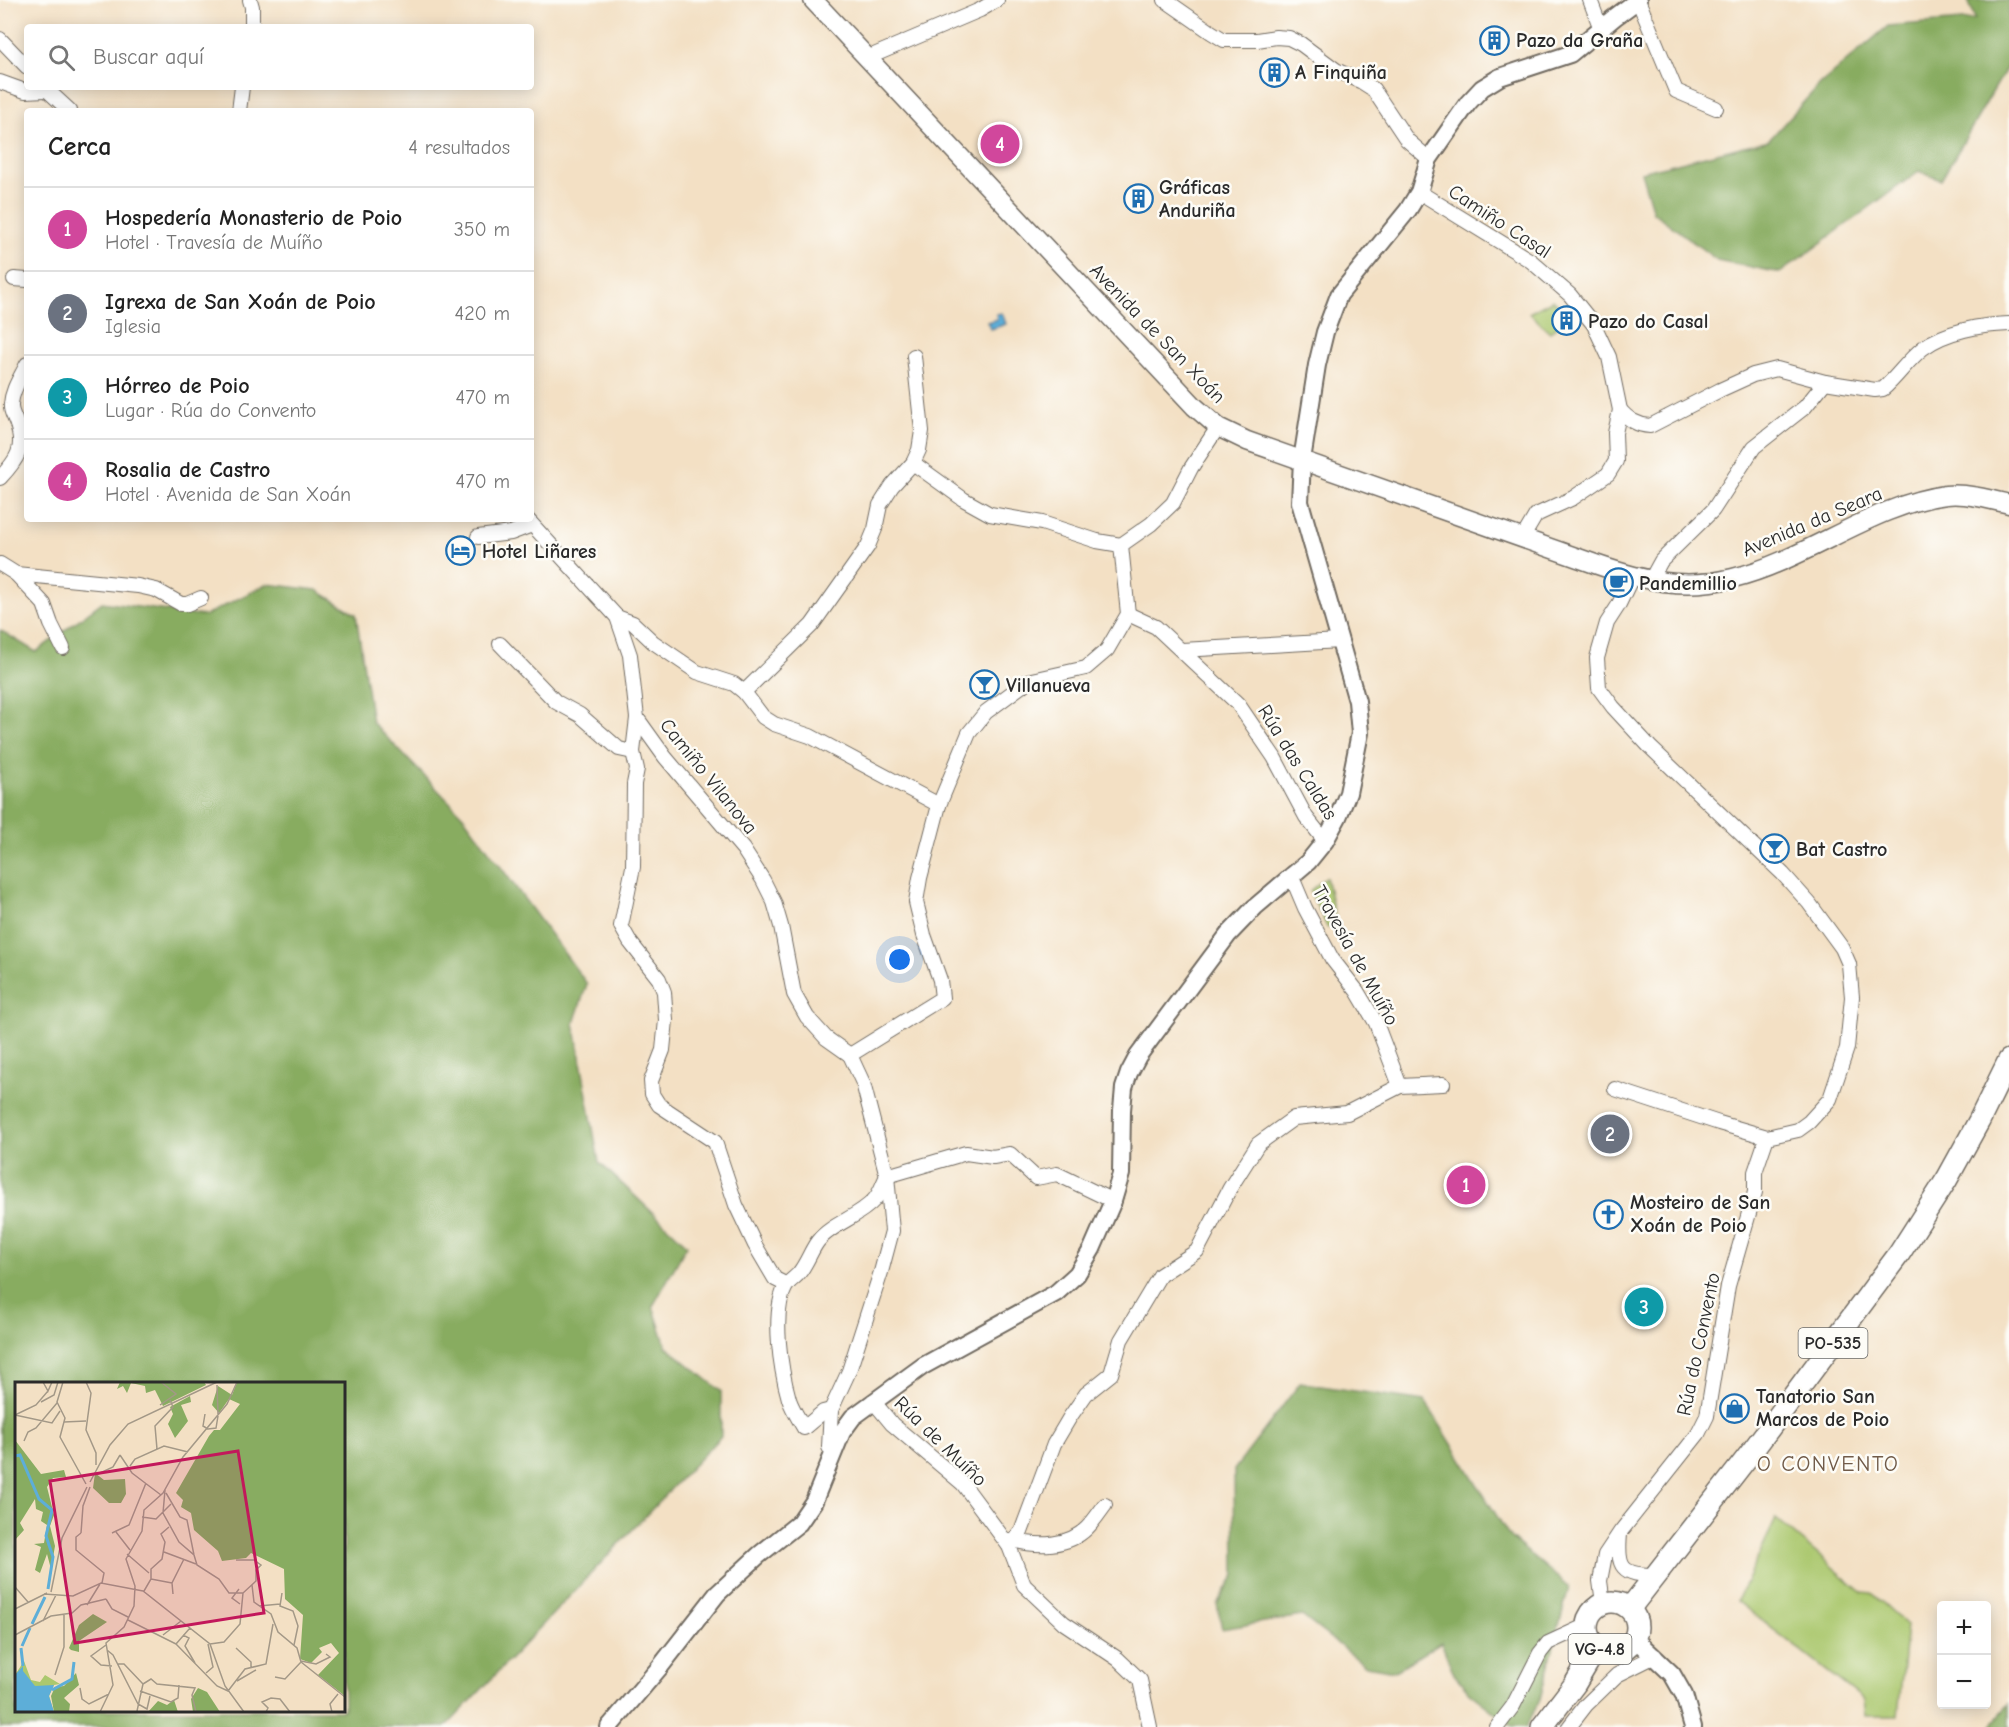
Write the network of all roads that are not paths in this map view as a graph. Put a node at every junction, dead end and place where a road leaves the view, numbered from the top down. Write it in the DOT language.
graph roads {
  1 [pos="250,0"];
  2 [pos="813,0"];
  3 [pos="997,0"];
  4 [pos="1165,0"];
  5 [pos="1590,0"];
  6 [pos="1638,0"];
  7 [pos="252,24"];
  8 [pos="1601,29"];
  9 [pos="0,39"];
  10 [pos="867,58"];
  11 [pos="24,64"];
  12 [pos="0,82"];
  13 [pos="32,90"];
  14 [pos="47,90"];
  15 [pos="242,90"];
  16 [pos="67,108"];
  17 [pos="239,108"];
  18 [pos="1716,108"];
  19 [pos="1429,159"];
  20 [pos="1419,192"];
  21 [pos="2009,324"];
  22 [pos="914,356"];
  23 [pos="24,370"];
  24 [pos="1825,382"];
  25 [pos="1620,410"];
  26 [pos="1218,427"];
  27 [pos="1302,460"];
  28 [pos="913,463"];
  29 [pos="0,478"];
  30 [pos="2009,504"];
  31 [pos="530,522"];
  32 [pos="478,537"];
  33 [pos="1523,537"];
  34 [pos="1121,544"];
  35 [pos="0,564"];
  36 [pos="16,574"];
  37 [pos="1641,579"];
  38 [pos="201,598"];
  39 [pos="1128,614"];
  40 [pos="617,617"];
  41 [pos="1340,641"];
  42 [pos="500,644"];
  43 [pos="63,648"];
  44 [pos="1182,650"];
  45 [pos="744,692"];
  46 [pos="637,718"];
  47 [pos="633,752"];
  48 [pos="939,804"];
  49 [pos="1325,841"];
  50 [pos="1291,875"];
  51 [pos="850,1055"];
  52 [pos="2009,1059"];
  53 [pos="1443,1084"];
  54 [pos="1400,1086"];
  55 [pos="1615,1089"];
  56 [pos="1767,1137"];
  57 [pos="887,1176"];
  58 [pos="1113,1201"];
  59 [pos="787,1285"];
  60 [pos="873,1401"];
  61 [pos="831,1410"];
  62 [pos="832,1454"];
  63 [pos="1105,1505"];
  64 [pos="1620,1531"];
  65 [pos="1011,1543"];
  66 [pos="1656,1575"];
  67 [pos="1603,1603"];
  68 [pos="1630,1608"];
  69 [pos="1587,1625"];
  70 [pos="1635,1639"];
  71 [pos="1597,1647"];
  72 [pos="1655,1656"];
  73 [pos="609,1727"];
  74 [pos="1150,1727"];
  75 [pos="1497,1727"];
  76 [pos="1542,1727"];
  77 [pos="1569,1727"];
  78 [pos="1693,1727"];
  1 -- 7 [label="street"];
  2 -- 10 [label="main road, Avenida de San Xoán"];
  3 -- 10 [label="street"];
  4 -- 19 [label="street"];
  5 -- 8 [label="street"];
  6 -- 8 [label="street"];
  6 -- 18 [label="street"];
  8 -- 19 [label="street"];
  9 -- 11 [label="street"];
  10 -- 26 [label="main road, Avenida de San Xoán"];
  12 -- 13 [label="street"];
  14 -- 16 [label="street"];
  15 -- 17 [label="street"];
  19 -- 20 [label="street"];
  20 -- 25 [label="street, Camiño Casal"];
  20 -- 27 [label="street"];
  21 -- 24 [label="street"];
  22 -- 28 [label="street"];
  23 -- 29 [label="street"];
  24 -- 25 [label="street"];
  24 -- 37 [label="street"];
  25 -- 33 [label="street"];
  26 -- 27 [label="main road, Avenida de San Xoán"];
  26 -- 34 [label="street"];
  27 -- 33 [label="main road, Avenida de San Xoán"];
  27 -- 41 [label="street"];
  28 -- 34 [label="street"];
  28 -- 45 [label="street"];
  30 -- 37 [label="main road, Avenida da Seara"];
  31 -- 32 [label="street"];
  31 -- 40 [label="street, Camiño Vilanova"];
  33 -- 37 [label="main road, Avenida de San Xoán"];
  34 -- 39 [label="street"];
  35 -- 36 [label="street"];
  36 -- 38 [label="street"];
  36 -- 43 [label="street"];
  37 -- 56 [label="street"];
  39 -- 44 [label="street, Rúa das Caldas"];
  39 -- 48 [label="street"];
  40 -- 45 [label="street"];
  40 -- 46 [label="street, Camiño Vilanova"];
  41 -- 44 [label="street"];
  41 -- 49 [label="street"];
  42 -- 47 [label="street"];
  44 -- 49 [label="street, Rúa das Caldas"];
  45 -- 48 [label="street"];
  46 -- 47 [label="street"];
  46 -- 51 [label="street, Camiño Vilanova"];
  47 -- 59 [label="street"];
  48 -- 51 [label="street"];
  49 -- 50 [label="street"];
  50 -- 54 [label="street, Travesía de Muíño"];
  50 -- 58 [label="street"];
  51 -- 57 [label="street"];
  52 -- 66 [label="highway, PO-535"];
  53 -- 54 [label="street"];
  54 -- 65 [label="street"];
  55 -- 56 [label="street"];
  56 -- 64 [label="street, Rúa do Convento"];
  57 -- 58 [label="street"];
  57 -- 59 [label="street"];
  57 -- 61 [label="street"];
  58 -- 60 [label="street"];
  59 -- 61 [label="street"];
  60 -- 62 [label="street"];
  60 -- 65 [label="street, Rúa de Muíño"];
  61 -- 62 [label="street"];
  62 -- 73 [label="street"];
  63 -- 65 [label="street"];
  64 -- 66 [label="street"];
  64 -- 67 [label="street, Rúa do Convento"];
  65 -- 74 [label="street, Rúa de Muíño"];
  66 -- 68 [label="highway, PO-535"];
  67 -- 68 [label="highway, VG-4.8"];
  67 -- 69 [label="highway, VG-4.8"];
  68 -- 70 [label="highway, VG-4.8"];
  69 -- 71 [label="highway, VG-4.8"];
  69 -- 75 [label="street"];
  70 -- 71 [label="highway, VG-4.8"];
  70 -- 72 [label="street"];
  71 -- 76 [label="highway, VG-4.8"];
  72 -- 77 [label="street"];
  72 -- 78 [label="street"];
}
